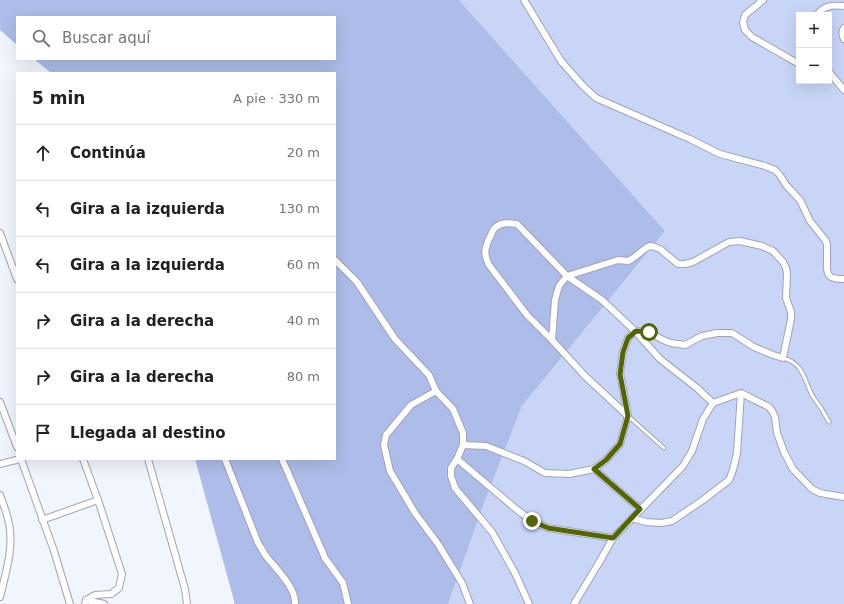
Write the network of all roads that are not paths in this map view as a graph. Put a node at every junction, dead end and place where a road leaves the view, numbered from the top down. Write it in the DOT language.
graph roads {
  1 [pos="524,0"];
  2 [pos="763,0"];
  3 [pos="844,6"];
  4 [pos="820,12"];
  5 [pos="844,28"];
  6 [pos="844,39"];
  7 [pos="796,62"];
  8 [pos="832,76"];
  9 [pos="832,80"];
  10 [pos="838,83"];
  11 [pos="844,90"];
  12 [pos="0,233"];
  13 [pos="336,261"];
  14 [pos="567,276"];
  15 [pos="16,277"];
  16 [pos="844,279"];
  17 [pos="636,331"];
  18 [pos="552,340"];
  19 [pos="783,358"];
  20 [pos="436,391"];
  21 [pos="741,393"];
  22 [pos="0,402"];
  23 [pos="713,403"];
  24 [pos="628,416"];
  25 [pos="7,420"];
  26 [pos="0,422"];
  27 [pos="829,422"];
  28 [pos="16,445"];
  29 [pos="463,445"];
  30 [pos="664,448"];
  31 [pos="457,459"];
  32 [pos="17,460"];
  33 [pos="21,460"];
  34 [pos="83,460"];
  35 [pos="148,460"];
  36 [pos="225,460"];
  37 [pos="282,460"];
  38 [pos="0,464"];
  39 [pos="594,469"];
  40 [pos="0,495"];
  41 [pos="844,498"];
  42 [pos="98,500"];
  43 [pos="640,509"];
  44 [pos="632,518"];
  45 [pos="42,520"];
  46 [pos="613,538"];
  47 [pos="0,597"];
  48 [pos="86,602"];
  49 [pos="70,604"];
  50 [pos="104,604"];
  51 [pos="187,604"];
  52 [pos="295,604"];
  53 [pos="348,604"];
  54 [pos="470,604"];
  55 [pos="529,604"];
  56 [pos="574,604"];
  1 -- 16 [label="street"];
  2 -- 7 [label="street"];
  3 -- 4 [label="street"];
  5 -- 6 [label="street"];
  8 -- 10 [label="street"];
  9 -- 10 [label="street"];
  10 -- 11 [label="street"];
  12 -- 15 [label="street"];
  13 -- 20 [label="street"];
  14 -- 17 [label="street"];
  14 -- 18 [label="street"];
  14 -- 18 [label="street"];
  14 -- 19 [label="street"];
  17 -- 19 [label="street"];
  17 -- 23 [label="street"];
  17 -- 24 [label="street"];
  18 -- 24 [label="street"];
  19 -- 27 [label="lane"];
  20 -- 29 [label="street"];
  20 -- 54 [label="street"];
  21 -- 23 [label="street"];
  21 -- 41 [label="street"];
  21 -- 44 [label="street"];
  22 -- 25 [label="street"];
  23 -- 43 [label="street"];
  24 -- 30 [label="lane"];
  24 -- 39 [label="street"];
  25 -- 26 [label="street"];
  25 -- 28 [label="street"];
  29 -- 31 [label="street"];
  29 -- 39 [label="street"];
  31 -- 46 [label="street"];
  31 -- 55 [label="street"];
  32 -- 38 [label="street"];
  33 -- 45 [label="street"];
  34 -- 42 [label="street"];
  35 -- 51 [label="street"];
  36 -- 52 [label="street"];
  37 -- 53 [label="street"];
  39 -- 43 [label="street"];
  40 -- 47 [label="street"];
  42 -- 45 [label="street"];
  42 -- 48 [label="street"];
  43 -- 44 [label="street"];
  44 -- 46 [label="street"];
  45 -- 49 [label="street"];
  46 -- 56 [label="street"];
  48 -- 50 [label="street"];
}
